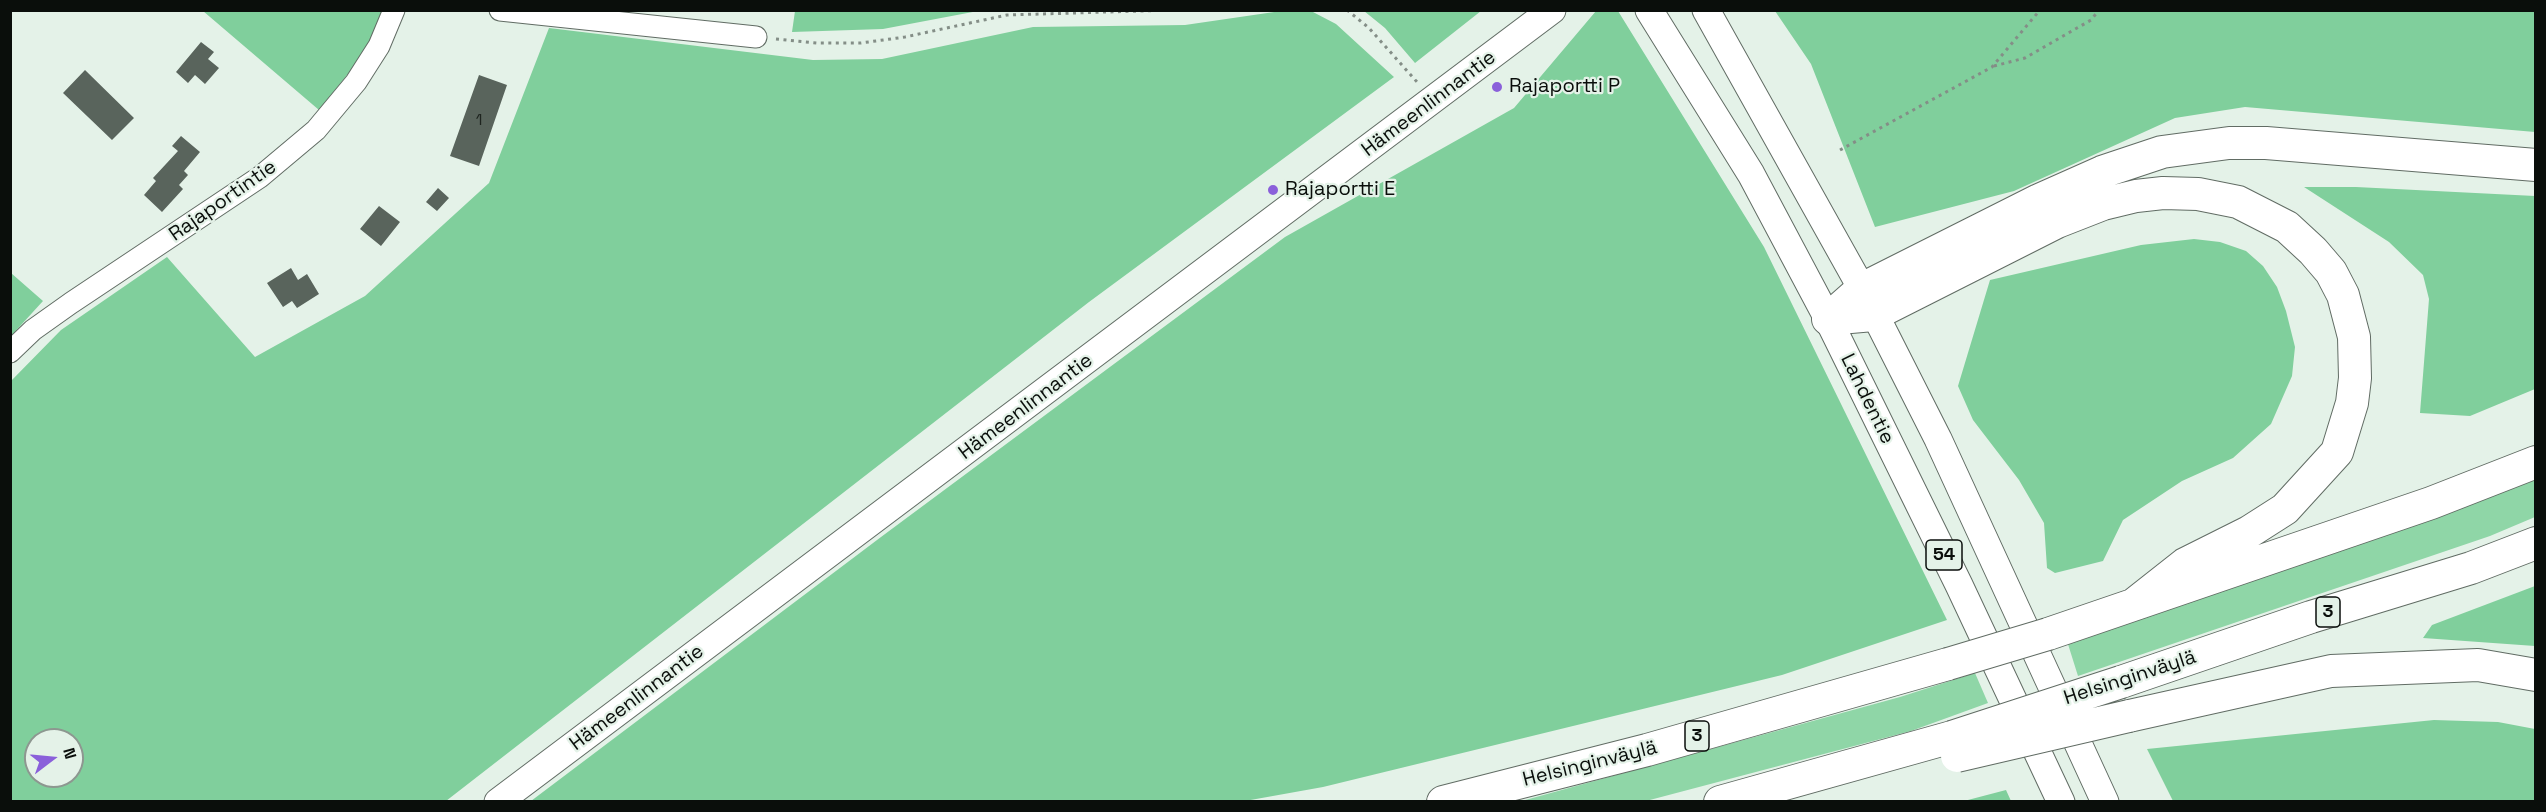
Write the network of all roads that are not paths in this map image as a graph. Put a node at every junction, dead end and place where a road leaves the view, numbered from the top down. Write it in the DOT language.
graph roads {
  1 [pos="394,10"];
  2 [pos="500,10"];
  3 [pos="1649,10"];
  4 [pos="1706,10"];
  5 [pos="1549,13"];
  6 [pos="756,36"];
  7 [pos="2535,165"];
  8 [pos="1868,302"];
  9 [pos="1827,319"];
  10 [pos="10,352"];
  11 [pos="2535,462"];
  12 [pos="2535,543"];
  13 [pos="2133,605"];
  14 [pos="2535,675"];
  15 [pos="1954,746"];
  16 [pos="498,801"];
  17 [pos="1443,801"];
  18 [pos="1720,801"];
  19 [pos="2061,801"];
  20 [pos="2105,801"];
  1 -- 10 [label="street, Rajaportintie"];
  2 -- 6 [label="street"];
  3 -- 9 [label="main road, Lahdentie / 54"];
  4 -- 8 [label="main road, 54"];
  5 -- 16 [label="main road, Hämeenlinnantie"];
  7 -- 8 [label="highway"];
  8 -- 9 [label="highway"];
  8 -- 13 [label="highway"];
  8 -- 20 [label="main road, 54"];
  9 -- 19 [label="main road, Lahdentie / 54"];
  11 -- 13 [label="highway, 3"];
  12 -- 15 [label="highway, Helsinginväylä / 3, bridge"];
  13 -- 17 [label="highway, Helsinginväylä / 3, bridge"];
  14 -- 15 [label="highway, bridge"];
  15 -- 18 [label="highway, Helsinginväylä / 3"];
}
